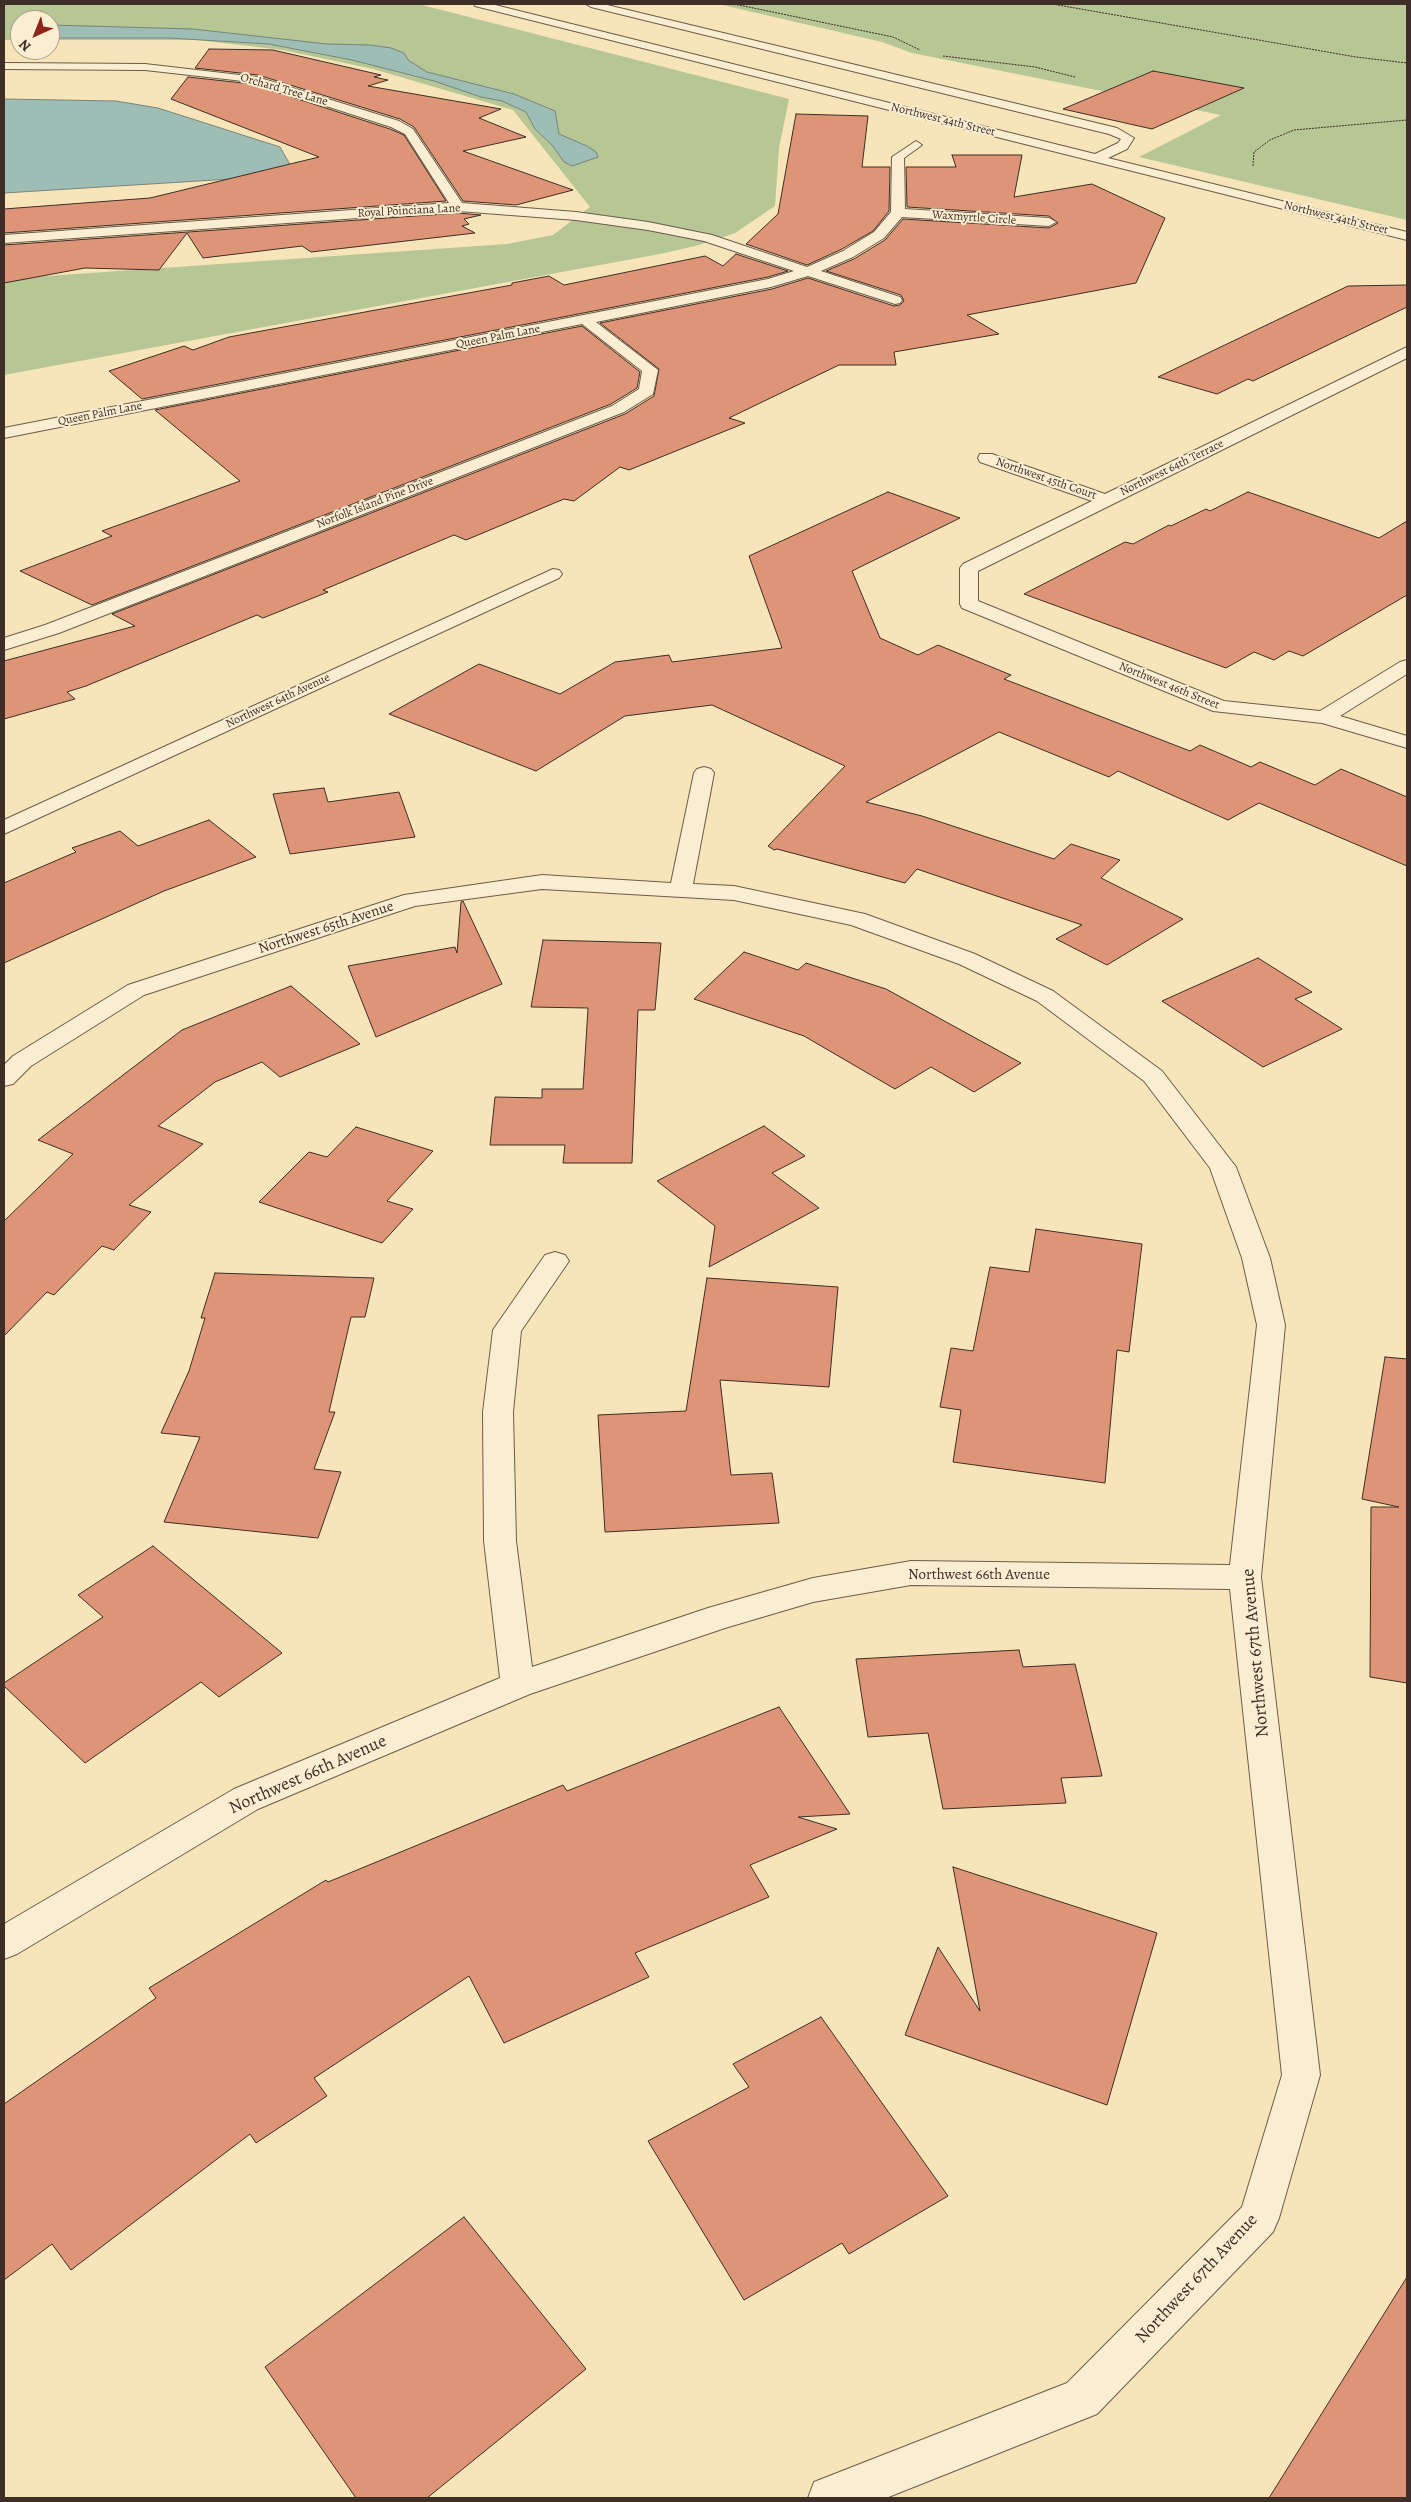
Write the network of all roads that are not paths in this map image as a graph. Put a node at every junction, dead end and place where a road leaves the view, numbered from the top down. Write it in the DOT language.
graph roads {
  1 [pos="479,4"];
  2 [pos="592,4"];
  3 [pos="611,11"];
  4 [pos="584,17"];
  5 [pos="551,22"];
  6 [pos="566,25"];
  7 [pos="4,66"];
  8 [pos="916,145"];
  9 [pos="1098,158"];
  10 [pos="458,207"];
  11 [pos="898,213"];
  12 [pos="1049,222"];
  13 [pos="1407,236"];
  14 [pos="4,240"];
  15 [pos="809,271"];
  16 [pos="895,300"];
  17 [pos="585,320"];
  18 [pos="1407,352"];
  19 [pos="4,433"];
  20 [pos="986,458"];
  21 [pos="1106,500"];
  22 [pos="553,574"];
  23 [pos="969,604"];
  24 [pos="4,644"];
  25 [pos="1407,666"];
  26 [pos="1324,717"];
  27 [pos="1407,742"];
  28 [pos="704,773"];
  29 [pos="4,828"];
  30 [pos="681,890"];
  31 [pos="4,1079"];
  32 [pos="555,1262"];
  33 [pos="1246,1577"];
  34 [pos="518,1686"];
  35 [pos="4,1943"];
  36 [pos="830,2498"];
  1 -- 5 [label="street, Northwest 44th Street"];
  2 -- 3 [label="street"];
  3 -- 4 [label="street"];
  3 -- 9 [label="street"];
  4 -- 5 [label="street"];
  4 -- 6 [label="street"];
  5 -- 6 [label="street, Northwest 44th Street"];
  6 -- 9 [label="street, Northwest 44th Street"];
  7 -- 10 [label="street, Orchard Tree Lane"];
  8 -- 11 [label="street"];
  9 -- 13 [label="street, Northwest 44th Street"];
  10 -- 14 [label="street, Royal Poinciana Lane"];
  10 -- 15 [label="street, Royal Poinciana Lane"];
  11 -- 12 [label="street, Waxmyrtle Circle"];
  11 -- 15 [label="street, Queen Palm Lane"];
  15 -- 16 [label="street, Royal Poinciana Lane"];
  15 -- 17 [label="street, Queen Palm Lane"];
  17 -- 19 [label="street, Queen Palm Lane"];
  17 -- 24 [label="street, Norfolk Island Pine Drive"];
  18 -- 21 [label="street, Northwest 64th Terrace"];
  20 -- 21 [label="street, Northwest 45th Court"];
  21 -- 23 [label="street, Northwest 64th Terrace"];
  22 -- 29 [label="street, Northwest 64th Avenue"];
  23 -- 26 [label="street, Northwest 46th Street"];
  25 -- 26 [label="street"];
  26 -- 27 [label="street, Northwest 46th Street"];
  28 -- 30 [label="street"];
  30 -- 31 [label="street, Northwest 65th Avenue"];
  30 -- 33 [label="street, Northwest 67th Avenue"];
  32 -- 34 [label="street"];
  33 -- 34 [label="street, Northwest 66th Avenue"];
  33 -- 36 [label="street, Northwest 67th Avenue"];
  34 -- 35 [label="street, Northwest 66th Avenue"];
}
